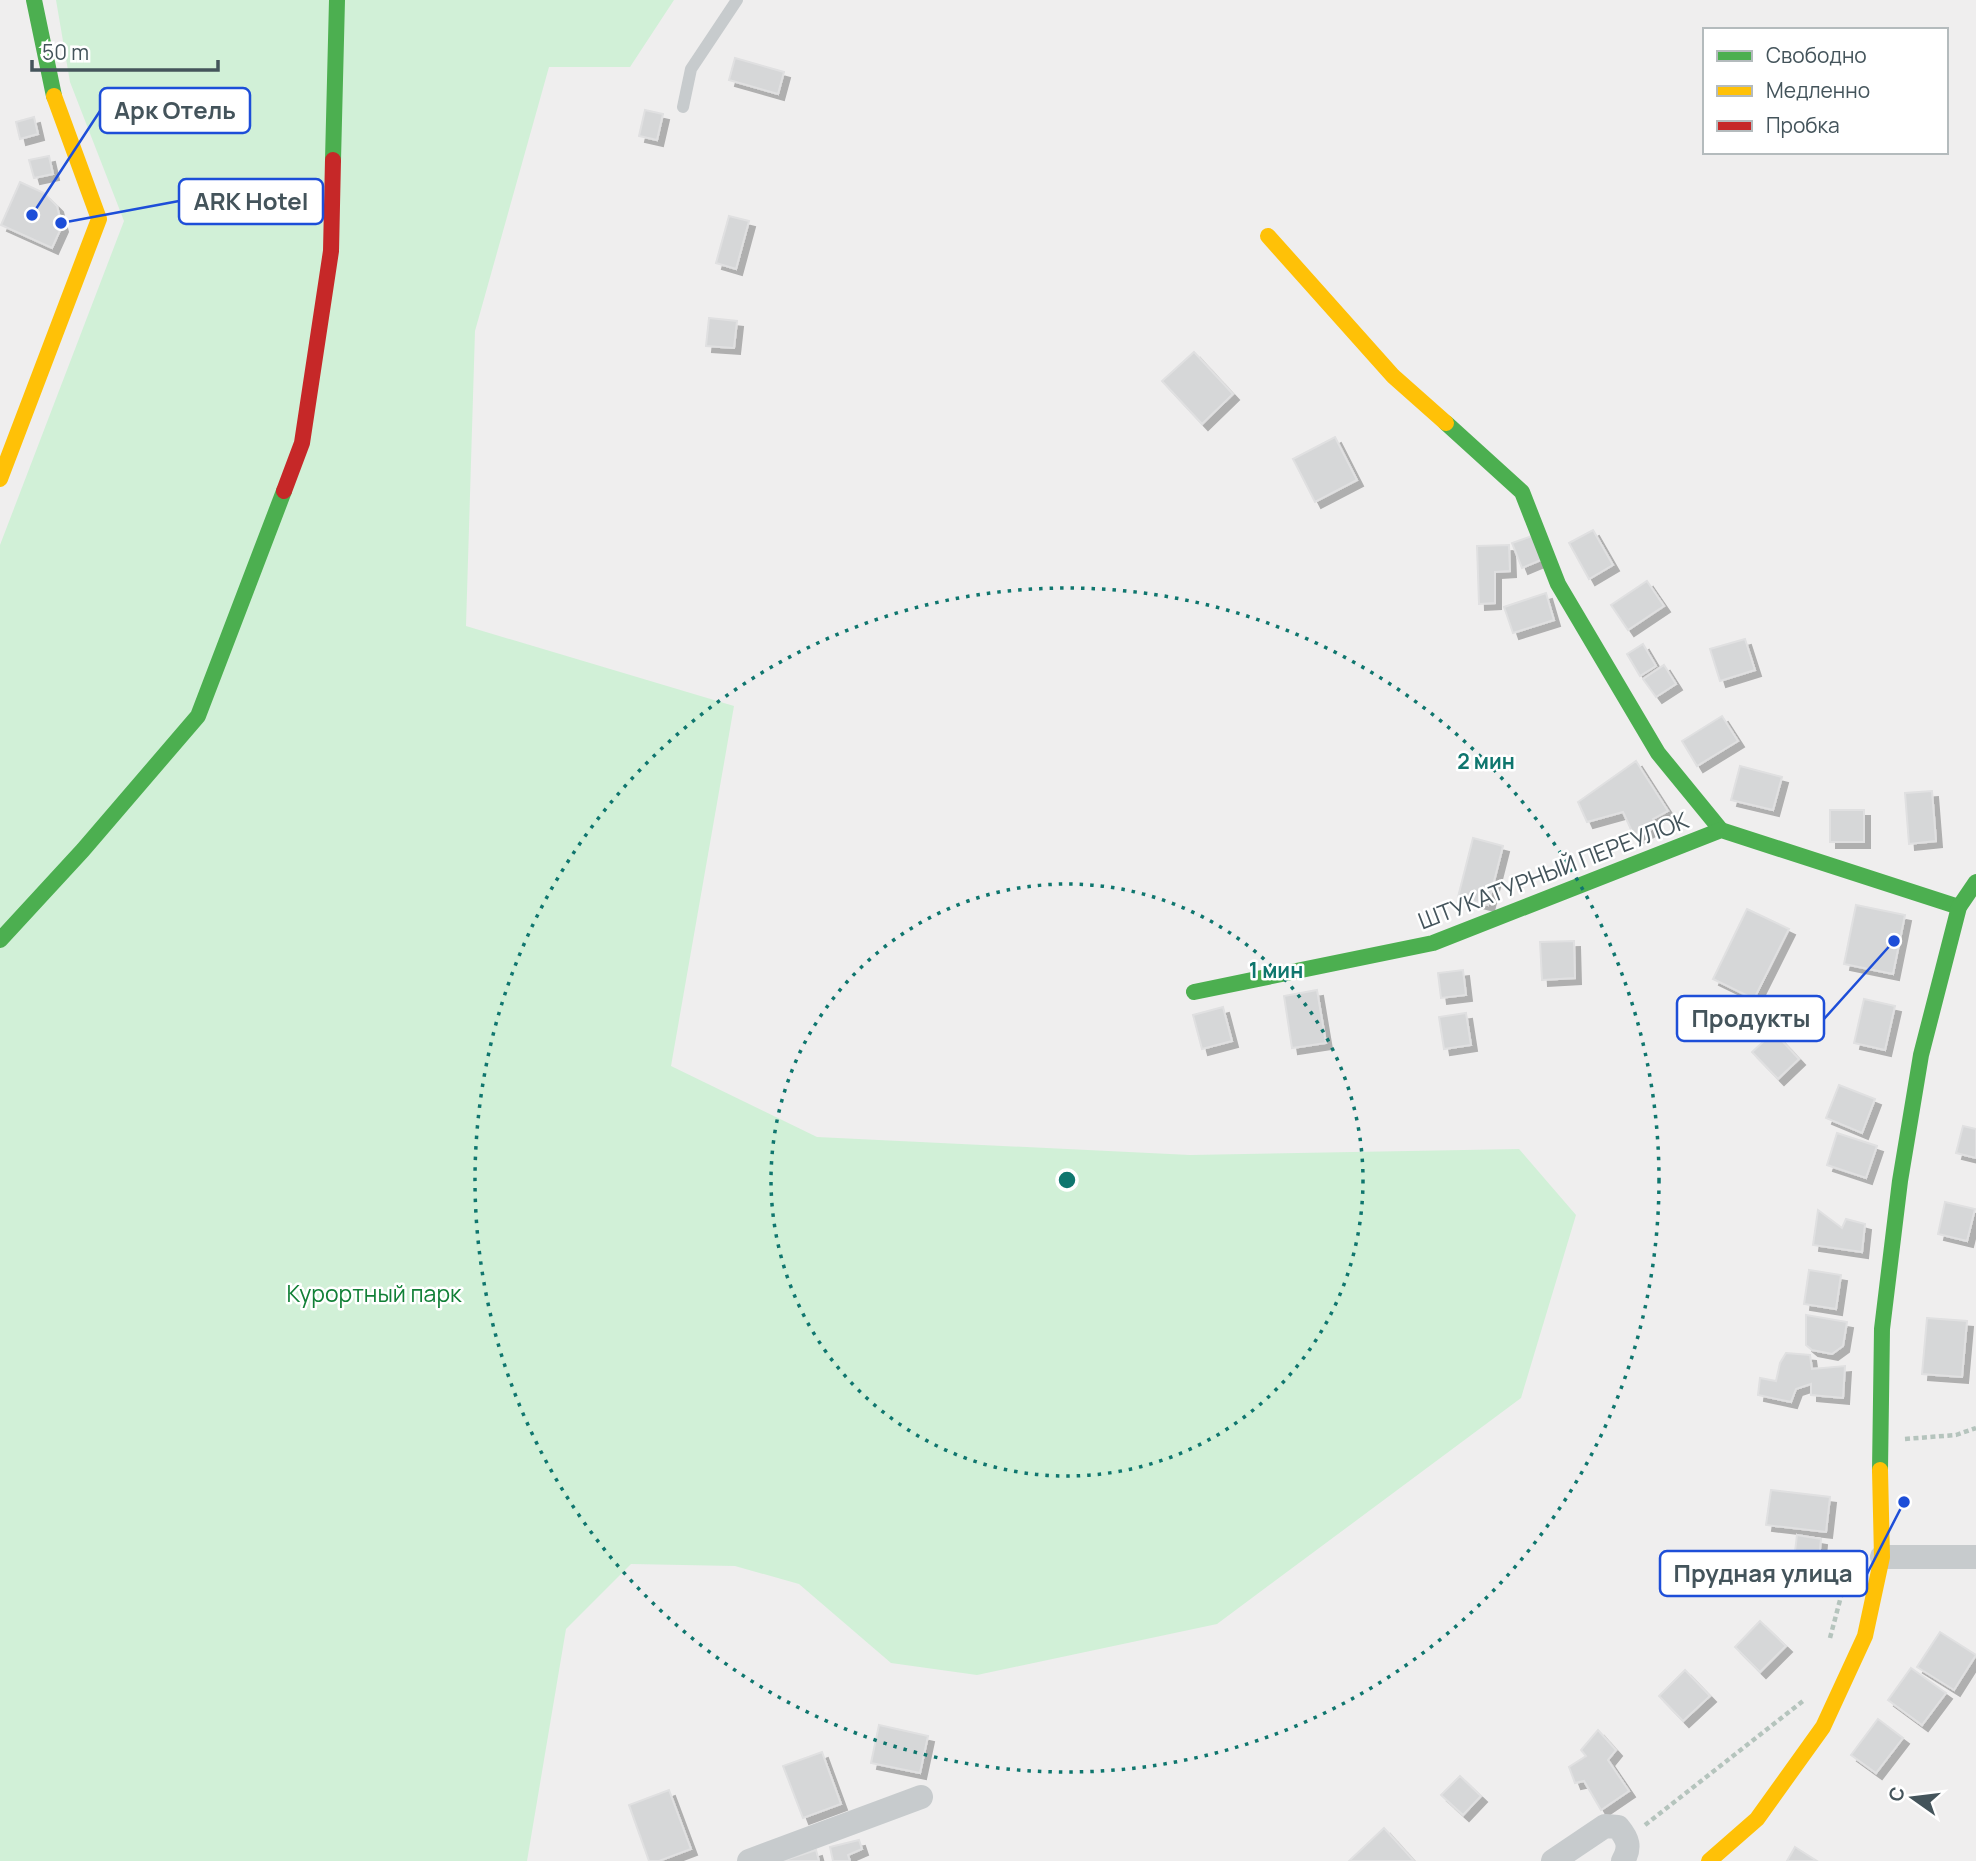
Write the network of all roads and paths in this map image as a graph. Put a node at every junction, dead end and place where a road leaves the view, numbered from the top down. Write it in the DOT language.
graph roads {
  1 [pos="34,0"];
  2 [pos="337,0"];
  3 [pos="737,0"];
  4 [pos="683,107"];
  5 [pos="1268,236"];
  6 [pos="0,479"];
  7 [pos="1721,830"];
  8 [pos="1976,882"];
  9 [pos="1959,907"];
  10 [pos="0,940"];
  11 [pos="1194,992"];
  12 [pos="1976,1428"];
  13 [pos="1880,1441"];
  14 [pos="1974,1556"];
  15 [pos="1882,1557"];
  16 [pos="1845,1582"];
  17 [pos="1828,1649"];
  18 [pos="1807,1697"];
  19 [pos="921,1797"];
  20 [pos="1625,1850"];
  21 [pos="749,1861"];
  22 [pos="1553,1861"];
  23 [pos="1709,1861"];
  1 -- 6 [label="street"];
  2 -- 10 [label="street"];
  3 -- 4 [label="lane"];
  5 -- 7 [label="street, ШТУКАТУРНЫЙ ПЕРЕУЛОК"];
  7 -- 9 [label="street, ШТУКАТУРНЫЙ ПЕРЕУЛОК"];
  7 -- 11 [label="street, ШТУКАТУРНЫЙ ПЕРЕУЛОК"];
  8 -- 9 [label="street"];
  9 -- 13 [label="street"];
  12 -- 13 [label="path"];
  13 -- 15 [label="street"];
  14 -- 15 [label="street"];
  15 -- 23 [label="street"];
  16 -- 17 [label="path"];
  18 -- 20 [label="path"];
  19 -- 21 [label="street"];
  20 -- 22 [label="street"];
}
